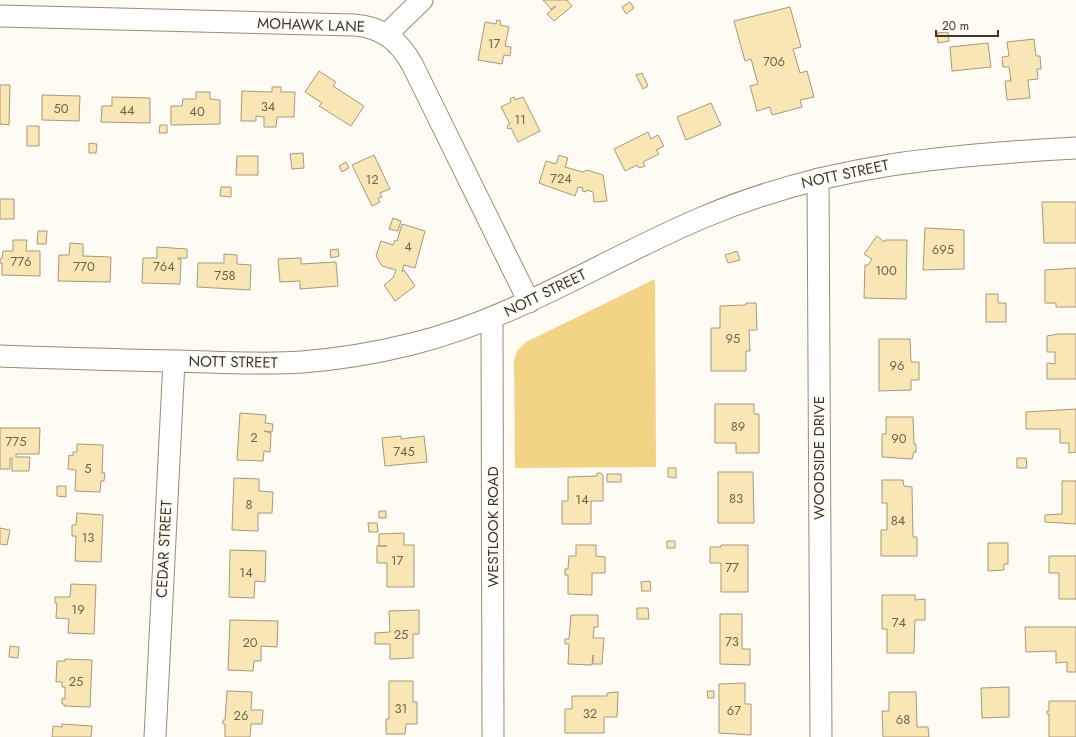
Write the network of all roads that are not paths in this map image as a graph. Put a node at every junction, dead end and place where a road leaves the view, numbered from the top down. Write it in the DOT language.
graph roads {
  1 [pos="422,0"];
  2 [pos="0,16"];
  3 [pos="387,34"];
  4 [pos="1076,148"];
  5 [pos="818,180"];
  6 [pos="529,302"];
  7 [pos="492,318"];
  8 [pos="0,356"];
  9 [pos="174,361"];
  10 [pos="155,737"];
  11 [pos="493,737"];
  12 [pos="821,737"];
  1 -- 3 [label="street"];
  2 -- 3 [label="street, MOHAWK LANE"];
  3 -- 6 [label="street, MOHAWK LANE"];
  4 -- 5 [label="street, NOTT STREET"];
  5 -- 6 [label="street, NOTT STREET"];
  5 -- 12 [label="street, WOODSIDE DRIVE"];
  6 -- 7 [label="street, NOTT STREET"];
  7 -- 9 [label="street, NOTT STREET"];
  7 -- 11 [label="street, WESTLOOK ROAD"];
  8 -- 9 [label="street, NOTT STREET"];
  9 -- 10 [label="street, CEDAR STREET"];
}
